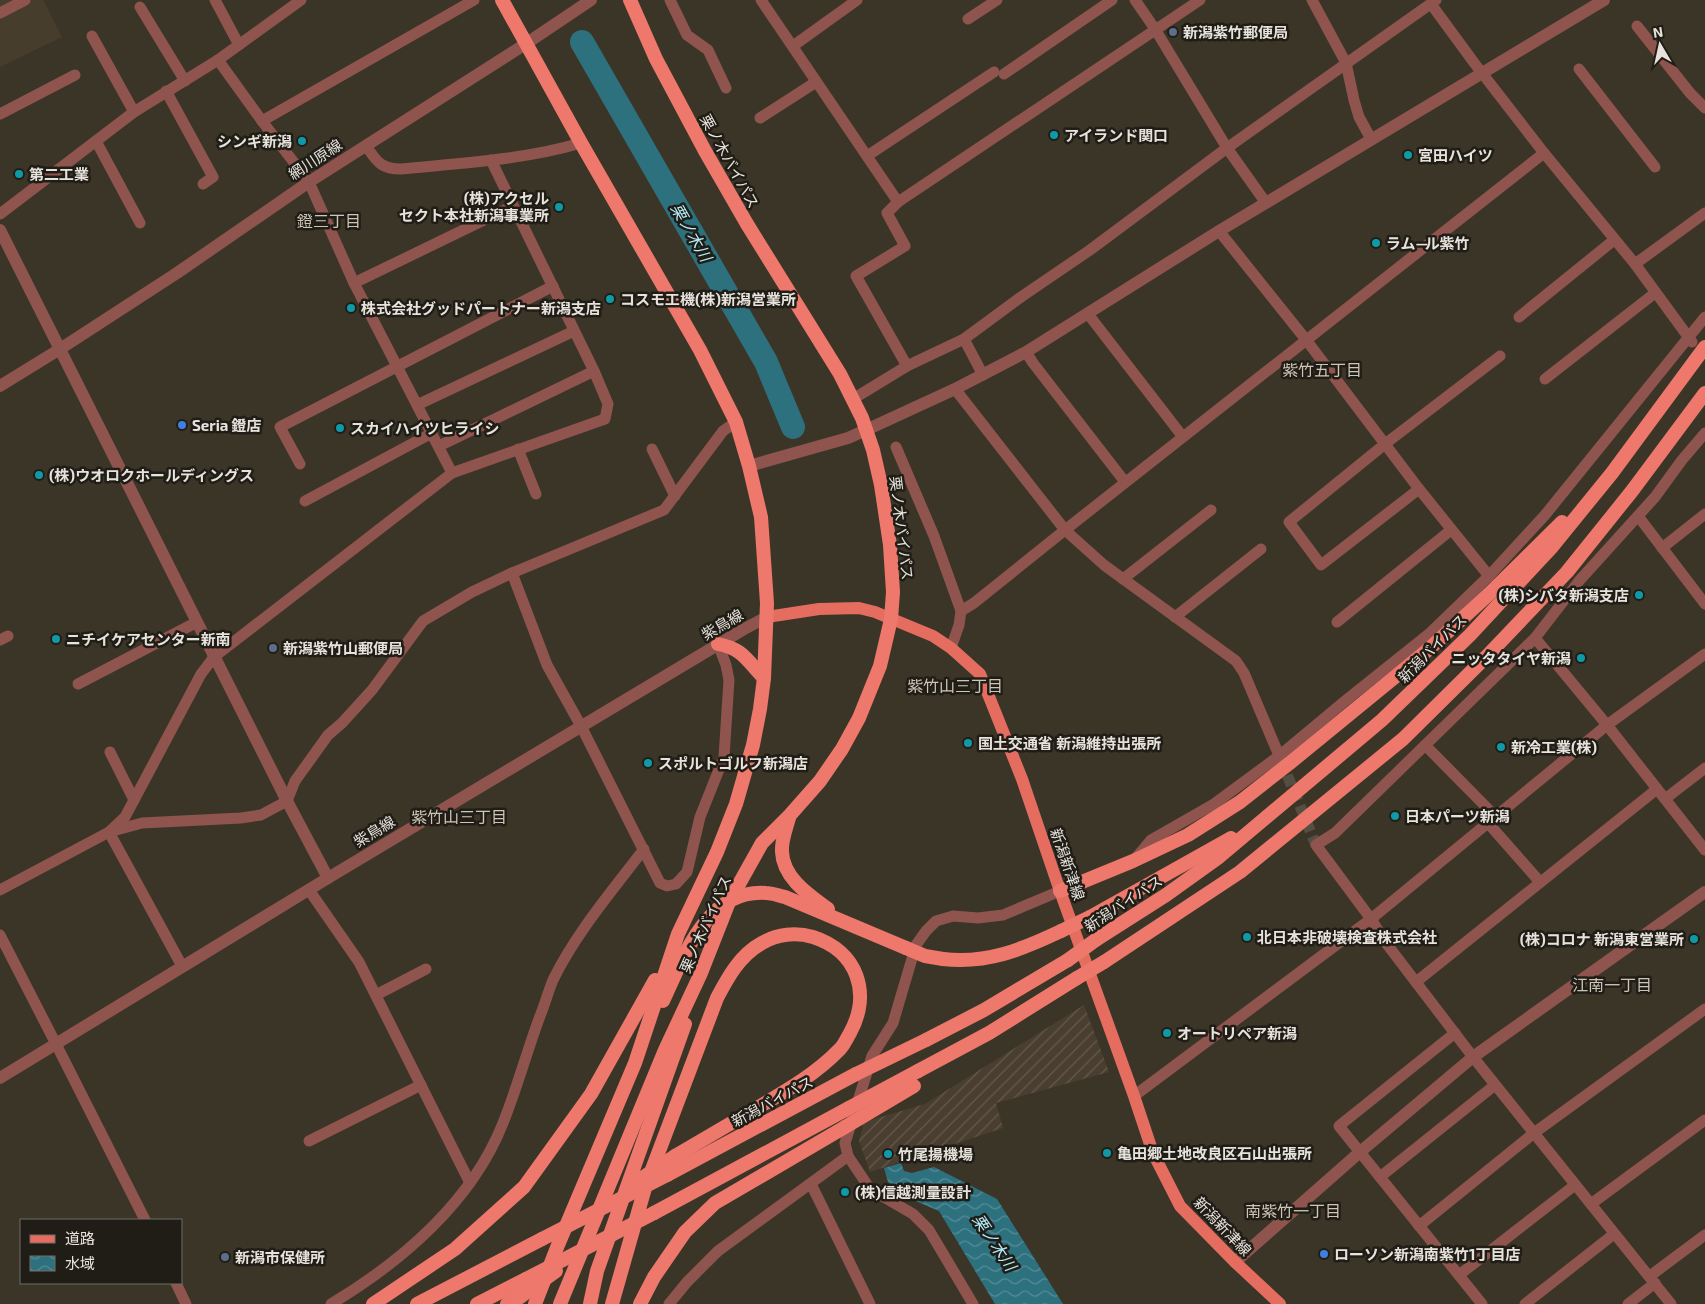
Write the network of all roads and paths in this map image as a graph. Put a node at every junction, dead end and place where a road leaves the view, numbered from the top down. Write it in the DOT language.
graph roads {
  1 [pos="25,0"];
  2 [pos="215,0"];
  3 [pos="301,0"];
  4 [pos="474,0"];
  5 [pos="502,0"];
  6 [pos="591,0"];
  7 [pos="630,0"];
  8 [pos="670,0"];
  9 [pos="762,0"];
  10 [pos="857,0"];
  11 [pos="997,0"];
  12 [pos="1112,0"];
  13 [pos="1135,0"];
  14 [pos="1200,0"];
  15 [pos="1312,0"];
  16 [pos="1604,0"];
  17 [pos="1434,2"];
  18 [pos="140,7"];
  19 [pos="0,13"];
  20 [pos="968,19"];
  21 [pos="1637,26"];
  22 [pos="1155,29"];
  23 [pos="92,36"];
  24 [pos="527,43"];
  25 [pos="239,45"];
  26 [pos="793,46"];
  27 [pos="218,60"];
  28 [pos="1346,63"];
  29 [pos="1579,69"];
  30 [pos="1483,73"];
  31 [pos="75,75"];
  32 [pos="185,81"];
  33 [pos="816,82"];
  34 [pos="726,88"];
  35 [pos="166,91"];
  36 [pos="1705,108"];
  37 [pos="134,112"];
  38 [pos="0,114"];
  39 [pos="760,118"];
  40 [pos="262,121"];
  41 [pos="1371,139"];
  42 [pos="96,141"];
  43 [pos="581,143"];
  44 [pos="366,146"];
  45 [pos="1227,148"];
  46 [pos="1544,152"];
  47 [pos="867,156"];
  48 [pos="491,160"];
  49 [pos="1655,167"];
  50 [pos="309,182"];
  51 [pos="203,184"];
  52 [pos="898,202"];
  53 [pos="1266,203"];
  54 [pos="513,206"];
  55 [pos="1705,213"];
  56 [pos="0,214"];
  57 [pos="140,223"];
  58 [pos="0,230"];
  59 [pos="1219,231"];
  60 [pos="1614,240"];
  61 [pos="1634,264"];
  62 [pos="354,283"];
  63 [pos="553,286"];
  64 [pos="1655,293"];
  65 [pos="1088,314"];
  66 [pos="1519,316"];
  67 [pos="1705,317"];
  68 [pos="574,331"];
  69 [pos="964,339"];
  70 [pos="1690,340"];
  71 [pos="1306,341"];
  72 [pos="1705,347"];
  73 [pos="60,350"];
  74 [pos="1026,352"];
  75 [pos="1500,356"];
  76 [pos="397,366"];
  77 [pos="907,366"];
  78 [pos="594,371"];
  79 [pos="983,375"];
  80 [pos="1545,379"];
  81 [pos="0,386"];
  82 [pos="955,389"];
  83 [pos="1705,393"];
  84 [pos="853,399"];
  85 [pos="417,405"];
  86 [pos="736,422"];
  87 [pos="866,430"];
  88 [pos="1705,432"];
  89 [pos="432,433"];
  90 [pos="1182,437"];
  91 [pos="1385,444"];
  92 [pos="439,446"];
  93 [pos="896,447"];
  94 [pos="518,449"];
  95 [pos="652,449"];
  96 [pos="300,464"];
  97 [pos="749,466"];
  98 [pos="452,473"];
  99 [pos="1612,473"];
  100 [pos="1125,482"];
  101 [pos="1419,489"];
  102 [pos="536,494"];
  103 [pos="675,496"];
  104 [pos="306,501"];
  105 [pos="1212,510"];
  106 [pos="1705,514"];
  107 [pos="1638,516"];
  108 [pos="1065,530"];
  109 [pos="1451,530"];
  110 [pos="1662,548"];
  111 [pos="1261,549"];
  112 [pos="512,573"];
  113 [pos="1489,576"];
  114 [pos="1123,579"];
  115 [pos="1705,604"];
  116 [pos="960,611"];
  117 [pos="767,617"];
  118 [pos="1175,617"];
  119 [pos="891,619"];
  120 [pos="197,622"];
  121 [pos="1337,622"];
  122 [pos="1535,638"];
  123 [pos="718,644"];
  124 [pos="951,648"];
  125 [pos="1705,654"];
  126 [pos="214,657"];
  127 [pos="764,678"];
  128 [pos="78,684"];
  129 [pos="1607,725"];
  130 [pos="581,726"];
  131 [pos="1425,745"];
  132 [pos="110,752"];
  133 [pos="1280,758"];
  134 [pos="1705,768"];
  135 [pos="1657,788"];
  136 [pos="1665,799"];
  137 [pos="134,800"];
  138 [pos="287,801"];
  139 [pos="790,814"];
  140 [pos="1492,820"];
  141 [pos="1258,823"];
  142 [pos="109,832"];
  143 [pos="644,849"];
  144 [pos="1705,850"];
  145 [pos="1133,862"];
  146 [pos="328,878"];
  147 [pos="1540,882"];
  148 [pos="0,890"];
  149 [pos="310,890"];
  150 [pos="1060,891"];
  151 [pos="1705,892"];
  152 [pos="729,902"];
  153 [pos="1371,919"];
  154 [pos="848,923"];
  155 [pos="678,934"];
  156 [pos="0,935"];
  157 [pos="182,966"];
  158 [pos="426,969"];
  159 [pos="701,973"];
  160 [pos="1416,982"];
  161 [pos="376,994"];
  162 [pos="1705,1009"];
  163 [pos="989,1033"];
  164 [pos="1455,1034"];
  165 [pos="56,1044"];
  166 [pos="1473,1057"];
  167 [pos="634,1063"];
  168 [pos="0,1078"];
  169 [pos="421,1085"];
  170 [pos="1495,1085"];
  171 [pos="1134,1096"];
  172 [pos="1705,1120"];
  173 [pos="1534,1133"];
  174 [pos="309,1141"];
  175 [pos="1360,1152"];
  176 [pos="848,1156"];
  177 [pos="1380,1177"];
  178 [pos="470,1182"];
  179 [pos="811,1184"];
  180 [pos="1575,1185"];
  181 [pos="1591,1204"];
  182 [pos="144,1219"];
  183 [pos="580,1220"];
  184 [pos="1419,1226"];
  185 [pos="1614,1234"];
  186 [pos="1705,1235"];
  187 [pos="593,1244"];
  188 [pos="1234,1262"];
  189 [pos="1459,1276"];
  190 [pos="1652,1280"];
  191 [pos="176,1284"];
  192 [pos="866,1303"];
  193 [pos="186,1304"];
  194 [pos="330,1304"];
  195 [pos="373,1304"];
  196 [pos="418,1304"];
  197 [pos="476,1304"];
  198 [pos="507,1304"];
  199 [pos="535,1304"];
  200 [pos="560,1304"];
  201 [pos="590,1304"];
  202 [pos="612,1304"];
  203 [pos="640,1304"];
  204 [pos="669,1304"];
  205 [pos="973,1304"];
  206 [pos="1280,1304"];
  207 [pos="1482,1304"];
  208 [pos="1526,1304"];
  209 [pos="1628,1304"];
  210 [pos="1671,1304"];
  1 -- 19 [label="street"];
  2 -- 25 [label="street"];
  3 -- 25 [label="street"];
  4 -- 40 [label="street"];
  5 -- 24 [label="highway, 栗ノ木バイパス"];
  6 -- 24 [label="street, 網川原線"];
  7 -- 84 [label="highway, 栗ノ木バイパス"];
  8 -- 34 [label="street"];
  9 -- 26 [label="street"];
  10 -- 26 [label="street"];
  11 -- 20 [label="street"];
  12 -- 47 [label="street"];
  13 -- 22 [label="street"];
  14 -- 22 [label="street"];
  15 -- 28 [label="street"];
  16 -- 30 [label="street"];
  17 -- 28 [label="street"];
  17 -- 30 [label="street"];
  18 -- 32 [label="street"];
  21 -- 36 [label="street"];
  22 -- 45 [label="street"];
  22 -- 52 [label="street"];
  23 -- 37 [label="street"];
  24 -- 43 [label="highway, 栗ノ木バイパス"];
  24 -- 44 [label="street, 網川原線"];
  25 -- 27 [label="street"];
  26 -- 33 [label="street"];
  27 -- 32 [label="street"];
  27 -- 40 [label="street"];
  28 -- 41 [label="street"];
  28 -- 45 [label="street"];
  29 -- 49 [label="street"];
  30 -- 41 [label="street"];
  30 -- 46 [label="street"];
  31 -- 38 [label="street"];
  32 -- 35 [label="street"];
  33 -- 39 [label="street"];
  33 -- 47 [label="street"];
  35 -- 37 [label="street"];
  35 -- 51 [label="street"];
  37 -- 42 [label="street"];
  40 -- 50 [label="street"];
  41 -- 53 [label="street"];
  42 -- 56 [label="street"];
  42 -- 57 [label="street"];
  43 -- 48 [label="street"];
  43 -- 86 [label="highway, 栗ノ木バイパス"];
  44 -- 48 [label="street"];
  44 -- 50 [label="street, 網川原線"];
  45 -- 53 [label="street"];
  45 -- 69 [label="street"];
  46 -- 60 [label="street"];
  46 -- 71 [label="street"];
  47 -- 52 [label="street"];
  48 -- 54 [label="street"];
  50 -- 62 [label="street"];
  50 -- 73 [label="street, 網川原線"];
  52 -- 77 [label="street"];
  53 -- 59 [label="street"];
  54 -- 62 [label="street"];
  54 -- 63 [label="street"];
  55 -- 61 [label="street"];
  58 -- 73 [label="street"];
  59 -- 65 [label="street"];
  59 -- 71 [label="street"];
  60 -- 61 [label="street"];
  60 -- 66 [label="street"];
  61 -- 64 [label="street"];
  62 -- 76 [label="street"];
  63 -- 68 [label="street"];
  63 -- 76 [label="street"];
  64 -- 70 [label="street"];
  64 -- 80 [label="street"];
  65 -- 74 [label="street"];
  65 -- 90 [label="street"];
  67 -- 70 [label="street"];
  68 -- 78 [label="street"];
  68 -- 85 [label="street"];
  69 -- 77 [label="street"];
  69 -- 79 [label="street"];
  70 -- 113 [label="street"];
  71 -- 90 [label="street"];
  71 -- 91 [label="street"];
  72 -- 99 [label="highway, 新潟バイパス"];
  73 -- 81 [label="street, 網川原線"];
  73 -- 120 [label="street"];
  74 -- 79 [label="street"];
  74 -- 100 [label="street"];
  75 -- 91 [label="street"];
  76 -- 85 [label="street"];
  76 -- 96 [label="street"];
  77 -- 84 [label="street"];
  78 -- 92 [label="street"];
  78 -- 94 [label="street"];
  79 -- 82 [label="street"];
  82 -- 87 [label="street"];
  82 -- 108 [label="street"];
  83 -- 163 [label="highway, bridge"];
  84 -- 87 [label="highway, 栗ノ木バイパス"];
  85 -- 89 [label="street"];
  86 -- 97 [label="highway, 栗ノ木バイパス"];
  86 -- 103 [label="street"];
  87 -- 97 [label="street"];
  87 -- 119 [label="highway, 栗ノ木バイパス"];
  88 -- 107 [label="street"];
  89 -- 92 [label="street"];
  89 -- 104 [label="street"];
  90 -- 100 [label="street"];
  91 -- 101 [label="street"];
  91 -- 101 [label="street"];
  92 -- 98 [label="street"];
  93 -- 116 [label="street"];
  94 -- 98 [label="street"];
  94 -- 102 [label="street"];
  95 -- 103 [label="street"];
  97 -- 117 [label="highway, 栗ノ木バイパス"];
  98 -- 126 [label="street"];
  99 -- 141 [label="highway, 新潟バイパス"];
  99 -- 145 [label="highway"];
  100 -- 108 [label="street"];
  101 -- 109 [label="street"];
  103 -- 112 [label="street"];
  105 -- 114 [label="street"];
  106 -- 110 [label="street"];
  107 -- 110 [label="street"];
  107 -- 122 [label="street"];
  108 -- 114 [label="street"];
  108 -- 116 [label="street"];
  109 -- 113 [label="street"];
  109 -- 121 [label="street"];
  110 -- 115 [label="street"];
  111 -- 118 [label="street"];
  112 -- 130 [label="street"];
  112 -- 138 [label="street"];
  113 -- 133 [label="street"];
  114 -- 118 [label="street"];
  116 -- 124 [label="street"];
  117 -- 119 [label="main road, 新潟新津線"];
  117 -- 123 [label="street, 紫鳥線"];
  117 -- 127 [label="highway, 栗ノ木バイパス"];
  118 -- 133 [label="street"];
  119 -- 124 [label="main road, 新潟新津線"];
  119 -- 139 [label="highway, 栗ノ木バイパス"];
  120 -- 126 [label="street"];
  120 -- 128 [label="street"];
  122 -- 129 [label="street"];
  122 -- 131 [label="street"];
  123 -- 127 [label="highway"];
  123 -- 130 [label="street, 紫鳥線"];
  123 -- 143 [label="street"];
  124 -- 150 [label="main road, 新潟新津線"];
  125 -- 129 [label="street"];
  126 -- 137 [label="street"];
  126 -- 138 [label="street"];
  127 -- 155 [label="highway, 栗ノ木バイパス"];
  129 -- 135 [label="street"];
  129 -- 140 [label="street"];
  130 -- 143 [label="street"];
  130 -- 146 [label="street, 紫鳥線"];
  131 -- 140 [label="street"];
  131 -- 153 [label="street"];
  132 -- 137 [label="street"];
  133 -- 145 [label="street"];
  134 -- 136 [label="street"];
  135 -- 136 [label="street"];
  135 -- 147 [label="street"];
  136 -- 144 [label="street"];
  137 -- 142 [label="street"];
  138 -- 142 [label="street"];
  138 -- 146 [label="street"];
  139 -- 152 [label="highway, 栗ノ木バイパス"];
  139 -- 154 [label="highway"];
  140 -- 147 [label="street"];
  140 -- 153 [label="street"];
  141 -- 154 [label="highway, bridge"];
  141 -- 183 [label="highway, 新潟バイパス, bridge"];
  142 -- 148 [label="street"];
  142 -- 157 [label="street"];
  143 -- 178 [label="street"];
  145 -- 150 [label="highway"];
  146 -- 149 [label="street, 紫鳥線"];
  147 -- 160 [label="street"];
  149 -- 157 [label="street, 紫鳥線"];
  149 -- 161 [label="street"];
  150 -- 171 [label="main road, 新潟新津線"];
  150 -- 176 [label="street"];
  151 -- 166 [label="street"];
  152 -- 154 [label="highway"];
  152 -- 159 [label="highway, 栗ノ木バイパス"];
  152 -- 167 [label="highway"];
  153 -- 160 [label="street"];
  153 -- 171 [label="street"];
  155 -- 167 [label="highway, 栗ノ木バイパス"];
  155 -- 195 [label="highway"];
  156 -- 165 [label="street"];
  157 -- 165 [label="street, 紫鳥線"];
  158 -- 161 [label="street"];
  159 -- 200 [label="highway, 栗ノ木バイパス"];
  159 -- 201 [label="highway"];
  160 -- 164 [label="street"];
  161 -- 169 [label="street"];
  162 -- 173 [label="street"];
  163 -- 187 [label="highway, bridge"];
  163 -- 203 [label="highway, bridge"];
  164 -- 166 [label="street"];
  164 -- 175 [label="street"];
  165 -- 168 [label="street, 紫鳥線"];
  165 -- 182 [label="street"];
  166 -- 170 [label="street"];
  166 -- 175 [label="street"];
  167 -- 199 [label="highway, 栗ノ木バイパス"];
  169 -- 174 [label="street"];
  169 -- 178 [label="street"];
  170 -- 173 [label="street"];
  170 -- 177 [label="street"];
  171 -- 188 [label="main road, 新潟新津線"];
  172 -- 181 [label="street"];
  173 -- 180 [label="street"];
  173 -- 184 [label="street"];
  175 -- 177 [label="street"];
  175 -- 188 [label="street"];
  176 -- 179 [label="street"];
  176 -- 205 [label="street"];
  177 -- 184 [label="street"];
  178 -- 194 [label="street"];
  179 -- 192 [label="street"];
  179 -- 204 [label="street"];
  180 -- 181 [label="street"];
  180 -- 189 [label="street"];
  181 -- 185 [label="street"];
  183 -- 196 [label="highway, 新潟バイパス, bridge"];
  183 -- 202 [label="highway, bridge"];
  184 -- 189 [label="street"];
  185 -- 190 [label="street"];
  185 -- 208 [label="street"];
  186 -- 190 [label="street"];
  187 -- 197 [label="highway, bridge"];
  187 -- 198 [label="highway, bridge"];
  188 -- 206 [label="main road, 新潟新津線"];
  189 -- 207 [label="street"];
  190 -- 209 [label="street"];
  190 -- 210 [label="street"];
  191 -- 193 [label="street"];
}
